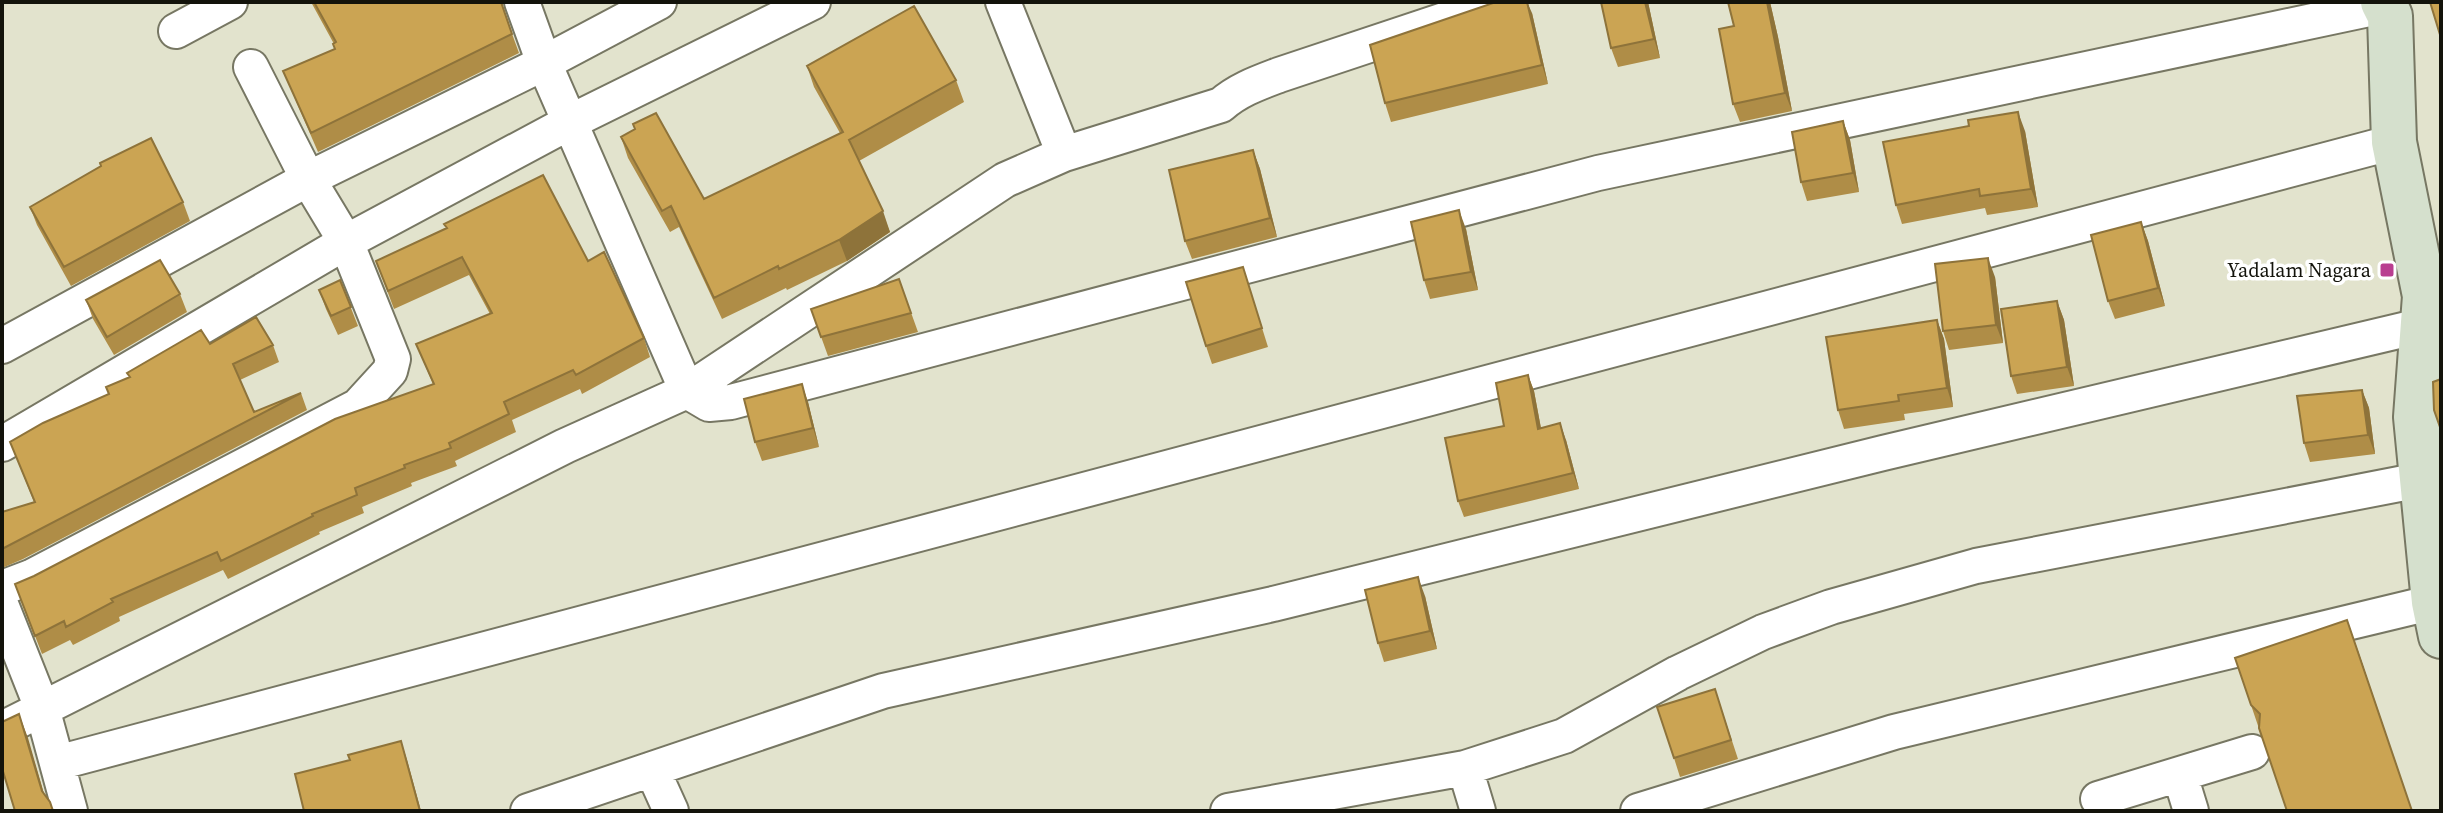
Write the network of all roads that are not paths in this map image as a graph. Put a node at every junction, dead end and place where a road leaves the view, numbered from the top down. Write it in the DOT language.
graph roads {
  1 [pos="230,2"];
  2 [pos="522,2"];
  3 [pos="659,2"];
  4 [pos="813,2"];
  5 [pos="1003,2"];
  6 [pos="1498,2"];
  7 [pos="2383,4"];
  8 [pos="176,31"];
  9 [pos="544,63"];
  10 [pos="251,67"];
  11 [pos="570,122"];
  12 [pos="2394,142"];
  13 [pos="1064,154"];
  14 [pos="308,179"];
  15 [pos="346,242"];
  16 [pos="2430,304"];
  17 [pos="2,346"];
  18 [pos="687,391"];
  19 [pos="2,444"];
  20 [pos="2420,480"];
  21 [pos="2,588"];
  22 [pos="2,607"];
  23 [pos="2437,619"];
  24 [pos="42,708"];
  25 [pos="2,729"];
  26 [pos="2252,752"];
  27 [pos="57,763"];
  28 [pos="1465,768"];
  29 [pos="652,769"];
  30 [pos="2180,775"];
  31 [pos="2098,799"];
  32 [pos="70,811"];
  33 [pos="528,811"];
  34 [pos="671,811"];
  35 [pos="1228,811"];
  36 [pos="1478,811"];
  37 [pos="1638,811"];
  38 [pos="2191,811"];
  1 -- 8 [label="street"];
  2 -- 9 [label="street"];
  3 -- 9 [label="street"];
  4 -- 11 [label="street"];
  5 -- 13 [label="street"];
  6 -- 13 [label="street"];
  7 -- 12 [label="main road"];
  7 -- 18 [label="street"];
  9 -- 11 [label="street"];
  9 -- 14 [label="street"];
  10 -- 14 [label="street"];
  11 -- 15 [label="street"];
  11 -- 18 [label="street"];
  12 -- 16 [label="main road"];
  12 -- 27 [label="street"];
  13 -- 18 [label="street"];
  14 -- 15 [label="street"];
  14 -- 17 [label="street"];
  15 -- 19 [label="street"];
  15 -- 21 [label="street"];
  16 -- 20 [label="main road"];
  16 -- 29 [label="street"];
  18 -- 24 [label="street"];
  20 -- 23 [label="main road"];
  20 -- 28 [label="street"];
  22 -- 24 [label="street"];
  23 -- 37 [label="street"];
  24 -- 25 [label="street"];
  24 -- 27 [label="street"];
  26 -- 30 [label="street"];
  27 -- 32 [label="street"];
  28 -- 35 [label="street"];
  28 -- 36 [label="street"];
  29 -- 33 [label="street"];
  29 -- 34 [label="street"];
  30 -- 31 [label="street"];
  30 -- 38 [label="street"];
}
